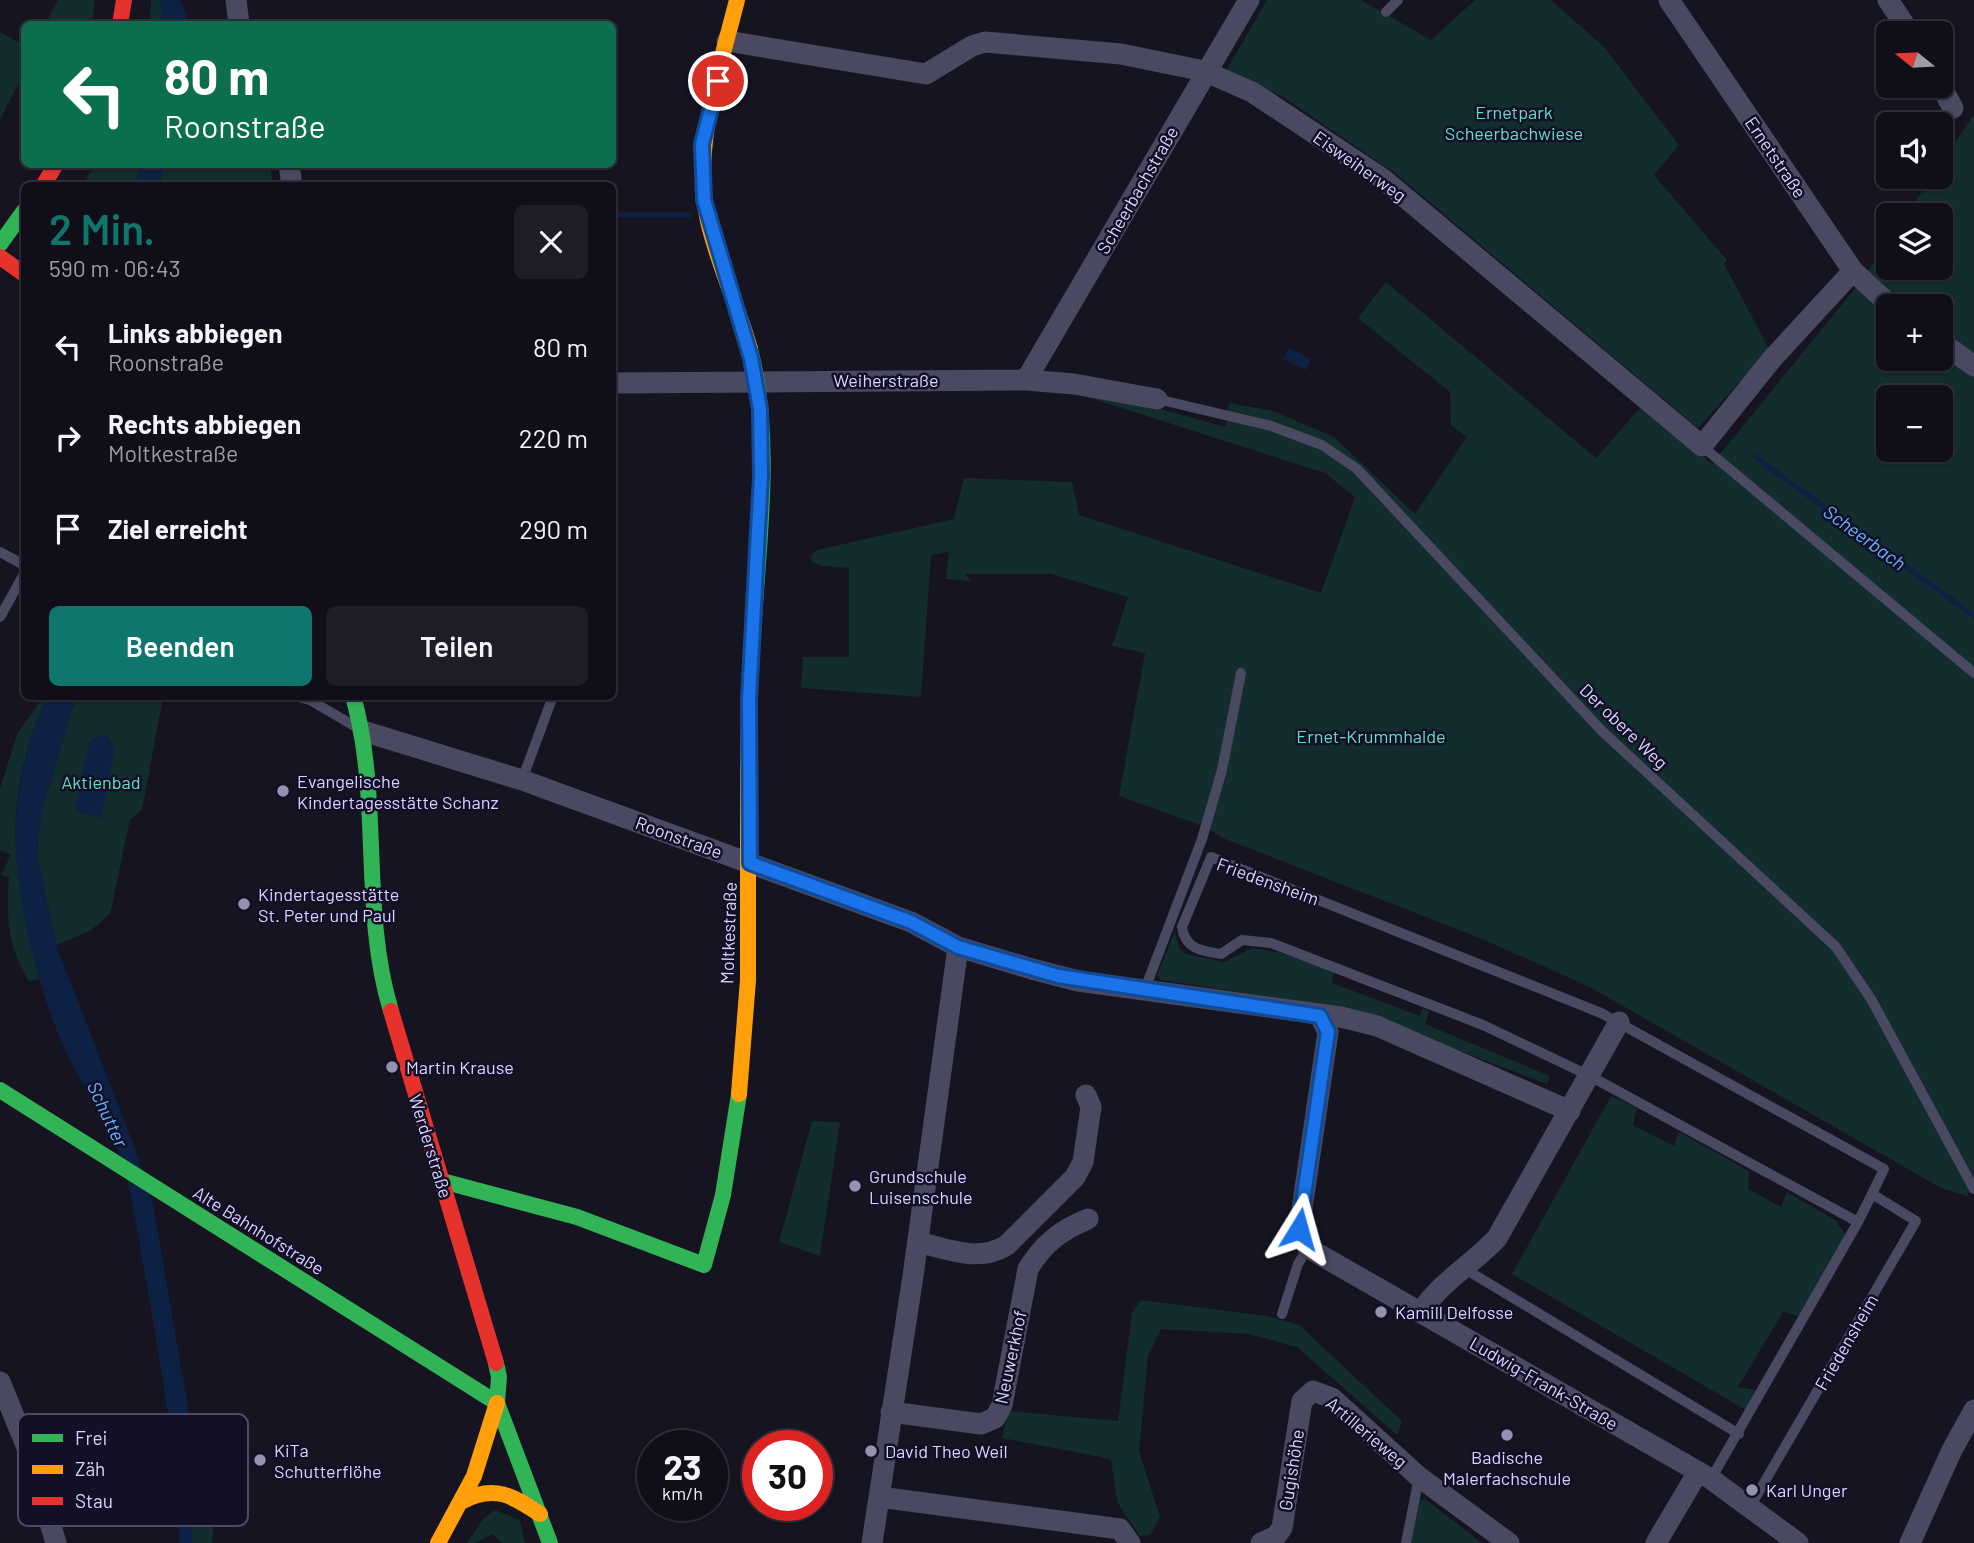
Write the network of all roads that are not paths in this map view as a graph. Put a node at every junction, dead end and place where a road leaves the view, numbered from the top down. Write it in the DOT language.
graph roads {
  1 [pos="124,0"];
  2 [pos="236,0"];
  3 [pos="737,0"];
  4 [pos="1249,0"];
  5 [pos="1398,0"];
  6 [pos="1669,0"];
  7 [pos="1888,0"];
  8 [pos="1386,12"];
  9 [pos="120,21"];
  10 [pos="239,21"];
  11 [pos="1902,21"];
  12 [pos="727,41"];
  13 [pos="1204,72"];
  14 [pos="1948,98"];
  15 [pos="1953,108"];
  16 [pos="21,215"];
  17 [pos="10,230"];
  18 [pos="21,239"];
  19 [pos="0,244"];
  20 [pos="0,257"];
  21 [pos="1853,271"];
  22 [pos="21,272"];
  23 [pos="1878,294"];
  24 [pos="1953,351"];
  25 [pos="1974,366"];
  26 [pos="757,380"];
  27 [pos="1026,380"];
  28 [pos="616,383"];
  29 [pos="1157,399"];
  30 [pos="1702,446"];
  31 [pos="0,552"];
  32 [pos="21,563"];
  33 [pos="21,579"];
  34 [pos="0,617"];
  35 [pos="1241,673"];
  36 [pos="1974,673"];
  37 [pos="310,700"];
  38 [pos="354,700"];
  39 [pos="552,700"];
  40 [pos="363,731"];
  41 [pos="523,780"];
  42 [pos="750,863"];
  43 [pos="958,947"];
  44 [pos="1145,989"];
  45 [pos="1320,1016"];
  46 [pos="1619,1022"];
  47 [pos="1590,1076"];
  48 [pos="0,1090"];
  49 [pos="1086,1095"];
  50 [pos="1570,1111"];
  51 [pos="442,1181"];
  52 [pos="1974,1189"];
  53 [pos="1872,1194"];
  54 [pos="1087,1219"];
  55 [pos="1858,1222"];
  56 [pos="918,1242"];
  57 [pos="1308,1248"];
  58 [pos="1465,1269"];
  59 [pos="1421,1312"];
  60 [pos="1283,1314"];
  61 [pos="0,1382"];
  62 [pos="1313,1391"];
  63 [pos="497,1403"];
  64 [pos="1974,1410"];
  65 [pos="891,1412"];
  66 [pos="18,1426"];
  67 [pos="1740,1434"];
  68 [pos="1705,1476"];
  69 [pos="1419,1477"];
  70 [pos="878,1497"];
  71 [pos="463,1501"];
  72 [pos="1750,1507"];
  73 [pos="540,1514"];
  74 [pos="51,1526"];
  75 [pos="56,1543"];
  76 [pos="438,1543"];
  77 [pos="550,1543"];
  78 [pos="872,1543"];
  79 [pos="1130,1543"];
  80 [pos="1261,1543"];
  81 [pos="1406,1543"];
  82 [pos="1509,1543"];
  83 [pos="1656,1543"];
  84 [pos="1798,1543"];
  85 [pos="1910,1543"];
  1 -- 9 [label="street"];
  2 -- 10 [label="street"];
  3 -- 12 [label="street, Moltkestraße"];
  4 -- 13 [label="street, Scheerbachstraße"];
  5 -- 8 [label="lane"];
  6 -- 21 [label="street, Ernetstraße"];
  7 -- 11 [label="street"];
  12 -- 13 [label="street, Eisweiherweg"];
  12 -- 26 [label="street, Moltkestraße"];
  13 -- 27 [label="street, Scheerbachstraße"];
  13 -- 30 [label="street, Eisweiherweg"];
  14 -- 15 [label="street"];
  16 -- 17 [label="street"];
  17 -- 18 [label="street"];
  17 -- 19 [label="street"];
  20 -- 22 [label="street"];
  21 -- 23 [label="street, Ernetstraße"];
  21 -- 30 [label="street"];
  24 -- 25 [label="street"];
  26 -- 27 [label="street, Weiherstraße"];
  26 -- 28 [label="street, Weiherstraße"];
  26 -- 42 [label="street, Moltkestraße"];
  27 -- 29 [label="street, Weiherstraße"];
  29 -- 52 [label="lane, Der obere Weg"];
  30 -- 36 [label="lane"];
  31 -- 32 [label="lane"];
  33 -- 34 [label="lane"];
  35 -- 44 [label="lane"];
  37 -- 40 [label="lane"];
  38 -- 40 [label="street, Werderstraße"];
  39 -- 41 [label="lane"];
  40 -- 41 [label="street, Roonstraße"];
  40 -- 51 [label="street, Werderstraße"];
  41 -- 42 [label="street, Roonstraße"];
  42 -- 43 [label="street, Roonstraße"];
  42 -- 51 [label="street, Moltkestraße"];
  43 -- 44 [label="street, Roonstraße"];
  43 -- 56 [label="street"];
  44 -- 45 [label="street, Roonstraße"];
  45 -- 50 [label="street"];
  45 -- 57 [label="street"];
  46 -- 47 [label="street"];
  46 -- 47 [label="lane, Friedensheim"];
  46 -- 53 [label="lane, Friedensheim"];
  47 -- 50 [label="street"];
  47 -- 55 [label="lane, Friedensheim"];
  48 -- 63 [label="street, Alte Bahnhofstraße"];
  49 -- 56 [label="street"];
  50 -- 58 [label="street"];
  51 -- 63 [label="street, Werderstraße"];
  53 -- 55 [label="lane, Friedensheim"];
  53 -- 72 [label="lane, Friedensheim"];
  54 -- 65 [label="street, Neuwerkhof"];
  55 -- 67 [label="lane, Friedensheim"];
  56 -- 65 [label="street"];
  57 -- 59 [label="street, Ludwig-Frank-Straße"];
  57 -- 60 [label="lane"];
  58 -- 59 [label="street"];
  58 -- 67 [label="lane"];
  59 -- 68 [label="street, Ludwig-Frank-Straße"];
  61 -- 66 [label="street"];
  62 -- 69 [label="street, Artillerieweg"];
  62 -- 80 [label="street, Gugishöhe"];
  63 -- 71 [label="street"];
  63 -- 73 [label="street, Werderstraße"];
  64 -- 85 [label="street"];
  65 -- 70 [label="street"];
  67 -- 68 [label="lane, Friedensheim"];
  68 -- 72 [label="street, Ludwig-Frank-Straße"];
  68 -- 83 [label="street"];
  69 -- 81 [label="lane, Artillerieweg"];
  69 -- 82 [label="street, Artillerieweg"];
  70 -- 78 [label="street"];
  70 -- 79 [label="street"];
  71 -- 73 [label="street"];
  71 -- 76 [label="street"];
  72 -- 84 [label="street, Ludwig-Frank-Straße"];
  73 -- 77 [label="street, Werderstraße"];
  74 -- 75 [label="street"];
}
